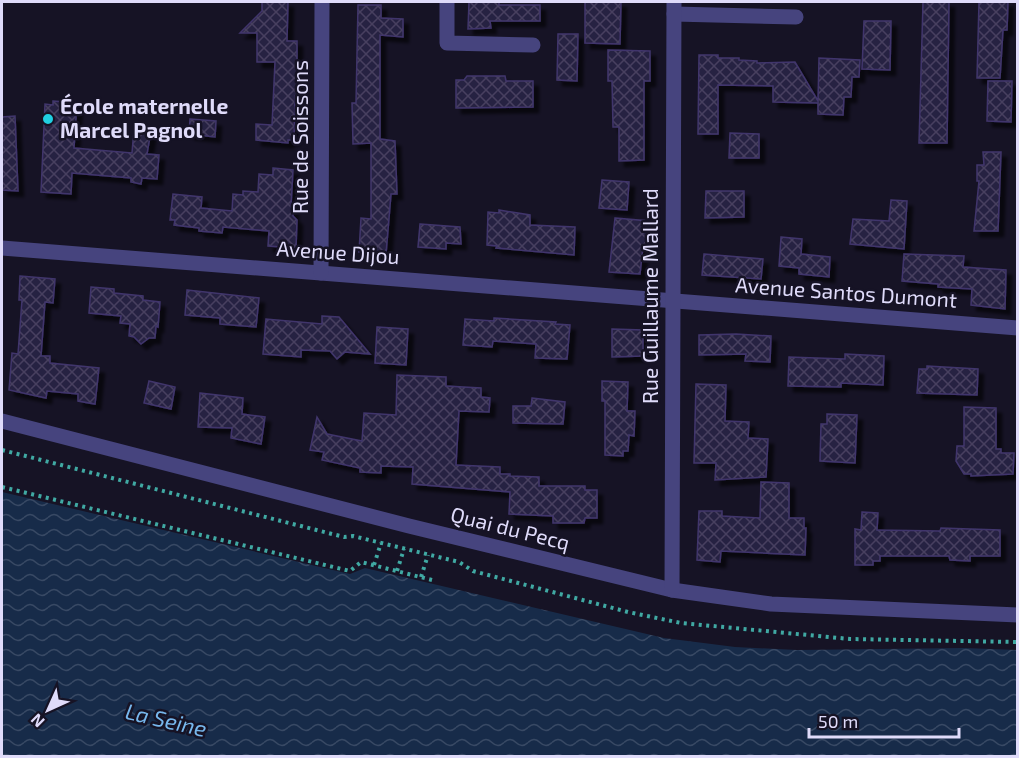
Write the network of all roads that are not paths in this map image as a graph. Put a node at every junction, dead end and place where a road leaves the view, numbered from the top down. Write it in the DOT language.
graph roads {
  1 [pos="322,2"];
  2 [pos="447,2"];
  3 [pos="674,8"];
  4 [pos="796,17"];
  5 [pos="533,45"];
  6 [pos="2,248"];
  7 [pos="321,273"];
  8 [pos="672,300"];
  9 [pos="1017,328"];
  10 [pos="2,421"];
  11 [pos="672,590"];
  12 [pos="1017,615"];
  1 -- 7 [label="street, Rue de Soissons"];
  2 -- 5 [label="street"];
  3 -- 4 [label="street"];
  3 -- 8 [label="street, Rue Guillaume Mallard"];
  6 -- 7 [label="street, Avenue Dijou"];
  7 -- 8 [label="street, Avenue Dijou"];
  8 -- 9 [label="street, Avenue Santos Dumont"];
  8 -- 11 [label="street, Rue Guillaume Mallard"];
  10 -- 11 [label="street, Quai du Pecq"];
  11 -- 12 [label="street, Quai du Pecq"];
}
